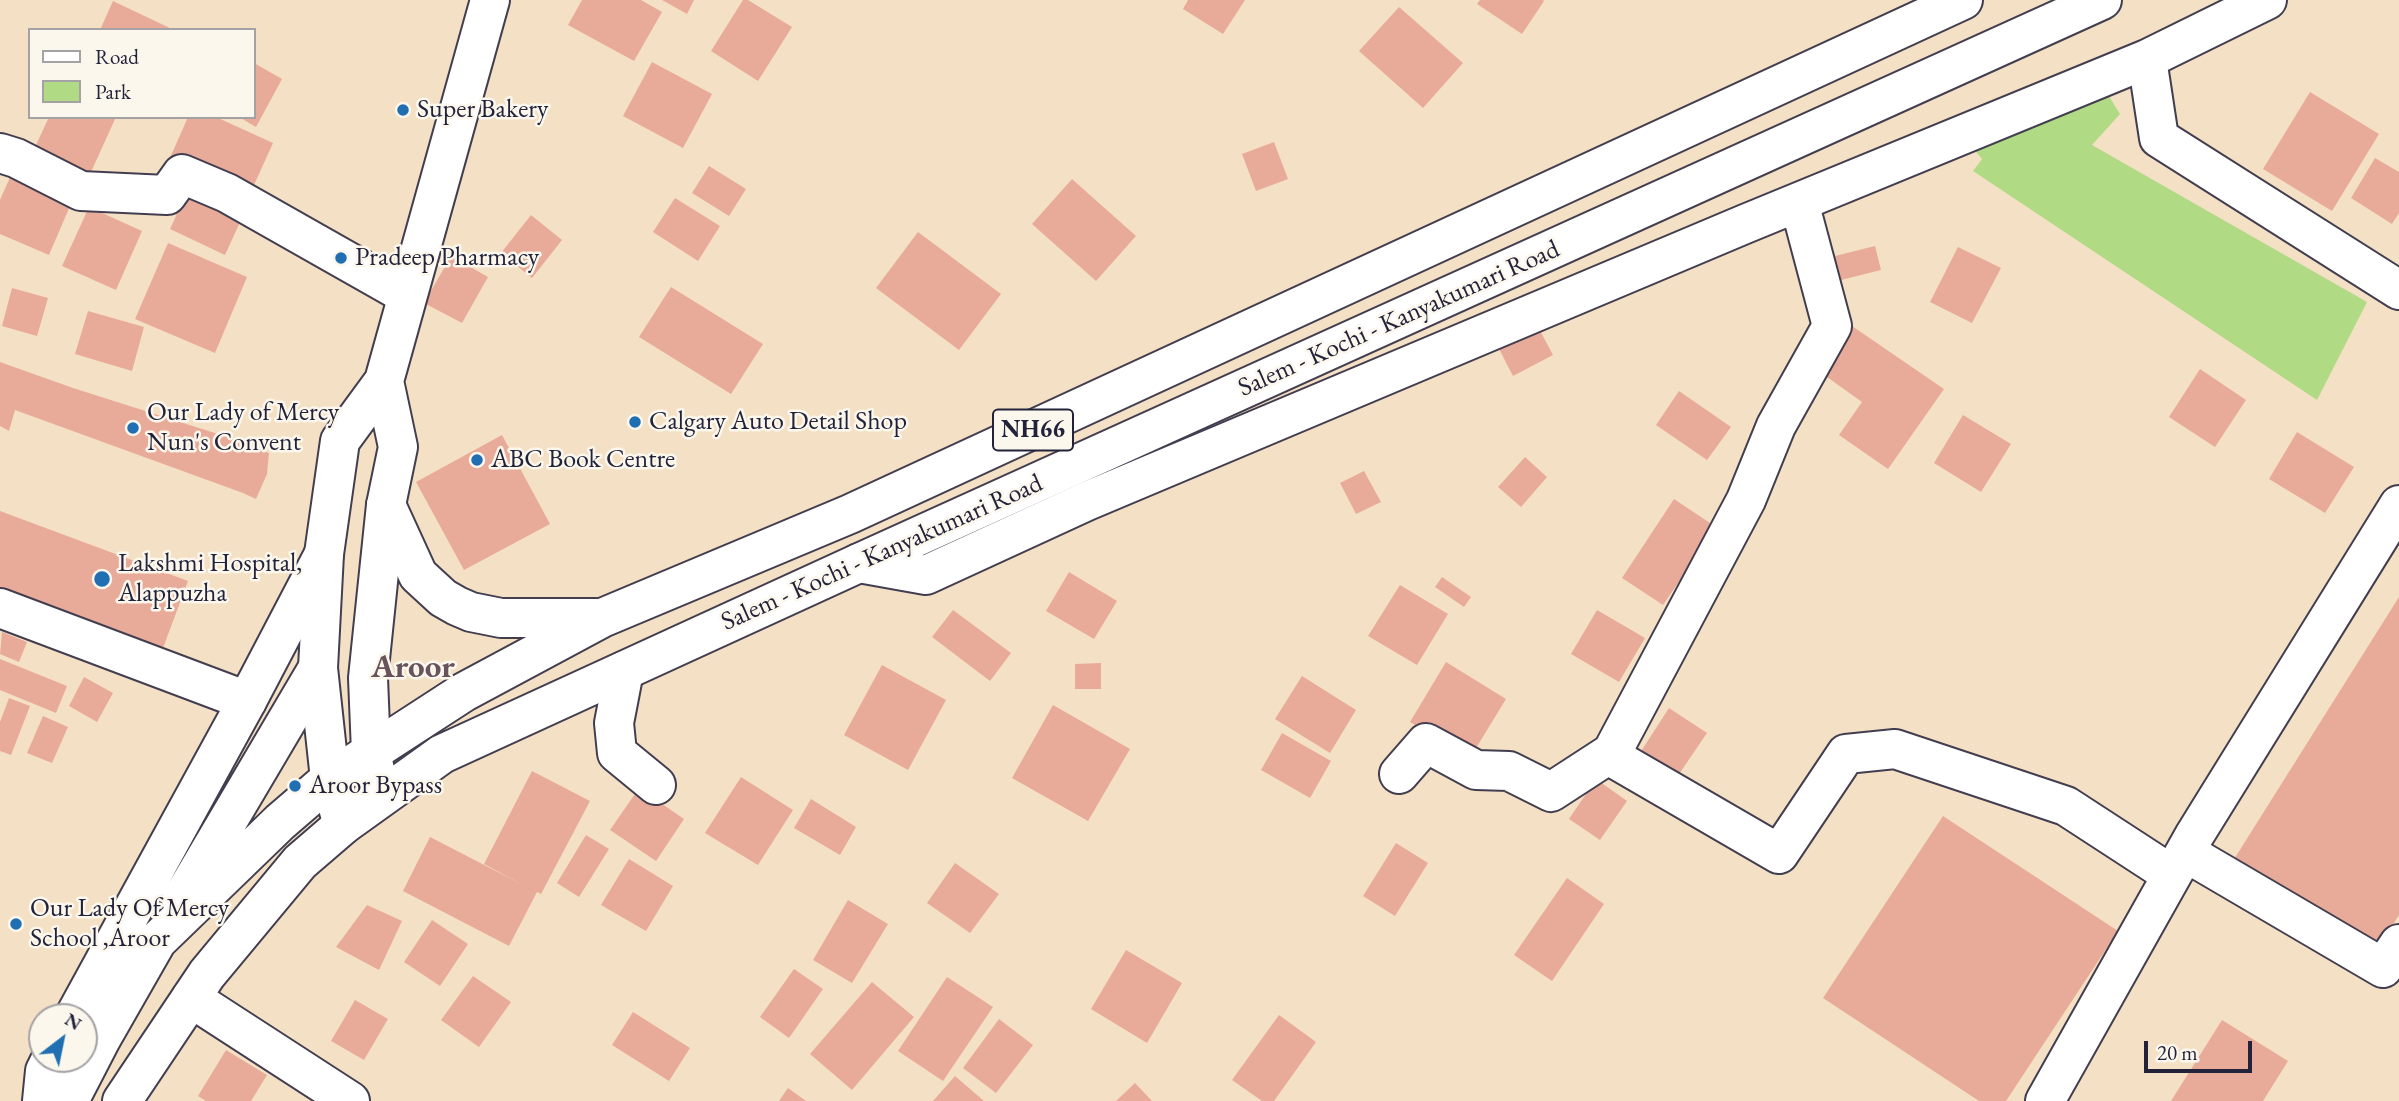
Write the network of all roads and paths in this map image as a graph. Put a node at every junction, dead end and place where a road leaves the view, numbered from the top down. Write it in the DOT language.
graph roads {
  1 [pos="490,0"];
  2 [pos="1963,0"];
  3 [pos="2102,0"];
  4 [pos="2267,0"];
  5 [pos="2147,59"];
  6 [pos="0,153"];
  7 [pos="1799,202"];
  8 [pos="2399,290"];
  9 [pos="407,295"];
  10 [pos="384,381"];
  11 [pos="386,505"];
  12 [pos="2399,505"];
  13 [pos="324,555"];
  14 [pos="859,563"];
  15 [pos="0,608"];
  16 [pos="602,618"];
  17 [pos="318,668"];
  18 [pos="624,671"];
  19 [pos="247,701"];
  20 [pos="371,752"];
  21 [pos="1611,753"];
  22 [pos="1399,774"];
  23 [pos="330,779"];
  24 [pos="656,785"];
  25 [pos="381,797"];
  26 [pos="343,825"];
  27 [pos="2179,864"];
  28 [pos="157,941"];
  29 [pos="2394,964"];
  30 [pos="191,998"];
  31 [pos="82,1003"];
  32 [pos="45,1073"];
  33 [pos="42,1101"];
  34 [pos="69,1101"];
  35 [pos="121,1101"];
  36 [pos="350,1101"];
  37 [pos="2045,1101"];
  1 -- 9 [label="main road"];
  2 -- 16 [label="main road, Salem - Kochi - Kanyakumari Road / NH66"];
  3 -- 14 [label="main road, Salem - Kochi - Kanyakumari Road / NH66"];
  4 -- 5 [label="main road"];
  5 -- 7 [label="main road"];
  5 -- 8 [label="main road"];
  6 -- 9 [label="main road"];
  7 -- 14 [label="main road"];
  7 -- 21 [label="main road"];
  9 -- 10 [label="main road"];
  10 -- 11 [label="main road"];
  10 -- 13 [label="main road"];
  11 -- 16 [label="main road"];
  11 -- 20 [label="main road"];
  12 -- 27 [label="main road"];
  13 -- 17 [label="main road"];
  13 -- 19 [label="main road"];
  14 -- 18 [label="main road, Salem - Kochi - Kanyakumari Road / NH66"];
  15 -- 19 [label="main road"];
  16 -- 20 [label="main road, Salem - Kochi - Kanyakumari Road / NH66"];
  17 -- 23 [label="main road"];
  17 -- 28 [label="main road"];
  18 -- 24 [label="main road"];
  18 -- 25 [label="main road, Salem - Kochi - Kanyakumari Road / NH66"];
  19 -- 31 [label="main road"];
  20 -- 23 [label="main road, Salem - Kochi - Kanyakumari Road / NH66"];
  20 -- 25 [label="main road"];
  21 -- 22 [label="main road"];
  21 -- 27 [label="main road"];
  23 -- 26 [label="main road"];
  23 -- 28 [label="main road, Salem - Kochi - Kanyakumari Road / NH66"];
  25 -- 26 [label="main road, Salem - Kochi - Kanyakumari Road / NH66"];
  26 -- 30 [label="main road, Salem - Kochi - Kanyakumari Road / NH66"];
  27 -- 29 [label="main road"];
  27 -- 37 [label="main road"];
  28 -- 34 [label="main road, Salem - Kochi - Kanyakumari Road / NH66"];
  30 -- 35 [label="main road, Salem - Kochi - Kanyakumari Road / NH66"];
  30 -- 36 [label="main road"];
  32 -- 33 [label="main road"];
}
